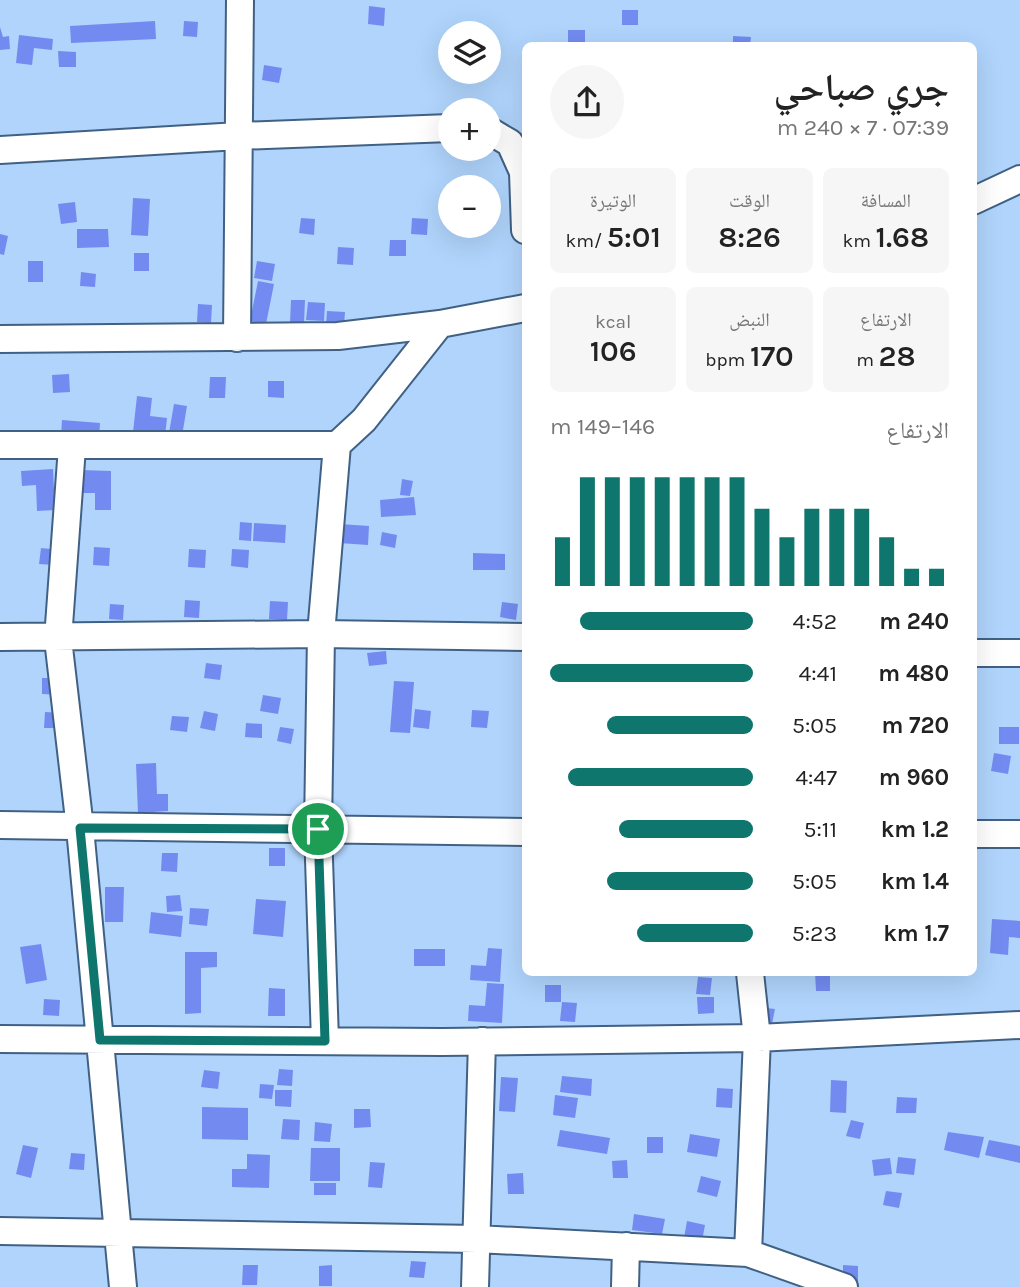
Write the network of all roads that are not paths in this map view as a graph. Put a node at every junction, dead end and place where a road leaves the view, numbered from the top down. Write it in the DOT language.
graph roads {
  1 [pos="240,0"];
  2 [pos="438,128"];
  3 [pos="239,136"];
  4 [pos="501,138"];
  5 [pos="0,150"];
  6 [pos="522,170"];
  7 [pos="1020,179"];
  8 [pos="977,199"];
  9 [pos="522,309"];
  10 [pos="440,324"];
  11 [pos="237,338"];
  12 [pos="0,340"];
  13 [pos="0,445"];
  14 [pos="337,445"];
  15 [pos="72,447"];
  16 [pos="321,634"];
  17 [pos="0,637"];
  18 [pos="522,637"];
  19 [pos="58,639"];
  20 [pos="977,653"];
  21 [pos="1020,653"];
  22 [pos="0,825"];
  23 [pos="80,828"];
  24 [pos="318,829"];
  25 [pos="522,832"];
  26 [pos="977,834"];
  27 [pos="1020,834"];
  28 [pos="750,976"];
  29 [pos="1020,1025"];
  30 [pos="757,1038"];
  31 [pos="0,1039"];
  32 [pos="100,1040"];
  33 [pos="325,1041"];
  34 [pos="482,1041"];
  35 [pos="0,1231"];
  36 [pos="118,1233"];
  37 [pos="477,1239"];
  38 [pos="626,1246"];
  39 [pos="748,1253"];
  40 [pos="123,1287"];
  41 [pos="475,1287"];
  42 [pos="625,1287"];
  43 [pos="844,1287"];
  1 -- 3 [label="street"];
  2 -- 3 [label="street"];
  3 -- 5 [label="street"];
  3 -- 11 [label="street"];
  4 -- 6 [label="street"];
  7 -- 8 [label="street"];
  9 -- 10 [label="street"];
  10 -- 11 [label="street"];
  10 -- 14 [label="street"];
  11 -- 12 [label="street"];
  13 -- 15 [label="street"];
  14 -- 15 [label="street"];
  14 -- 16 [label="street"];
  15 -- 19 [label="street"];
  16 -- 18 [label="street"];
  16 -- 19 [label="street"];
  16 -- 24 [label="street"];
  17 -- 19 [label="street"];
  19 -- 23 [label="street"];
  20 -- 21 [label="street"];
  22 -- 23 [label="street"];
  23 -- 24 [label="street"];
  23 -- 32 [label="street"];
  24 -- 25 [label="street"];
  24 -- 33 [label="street"];
  26 -- 27 [label="street"];
  28 -- 30 [label="street"];
  29 -- 30 [label="street"];
  30 -- 34 [label="street"];
  30 -- 39 [label="street"];
  31 -- 32 [label="street"];
  32 -- 33 [label="street"];
  32 -- 36 [label="street"];
  33 -- 34 [label="street"];
  34 -- 37 [label="street"];
  35 -- 36 [label="street"];
  36 -- 37 [label="street"];
  36 -- 40 [label="street"];
  37 -- 38 [label="street"];
  37 -- 41 [label="street"];
  38 -- 39 [label="street"];
  38 -- 42 [label="street"];
  39 -- 43 [label="street"];
}
